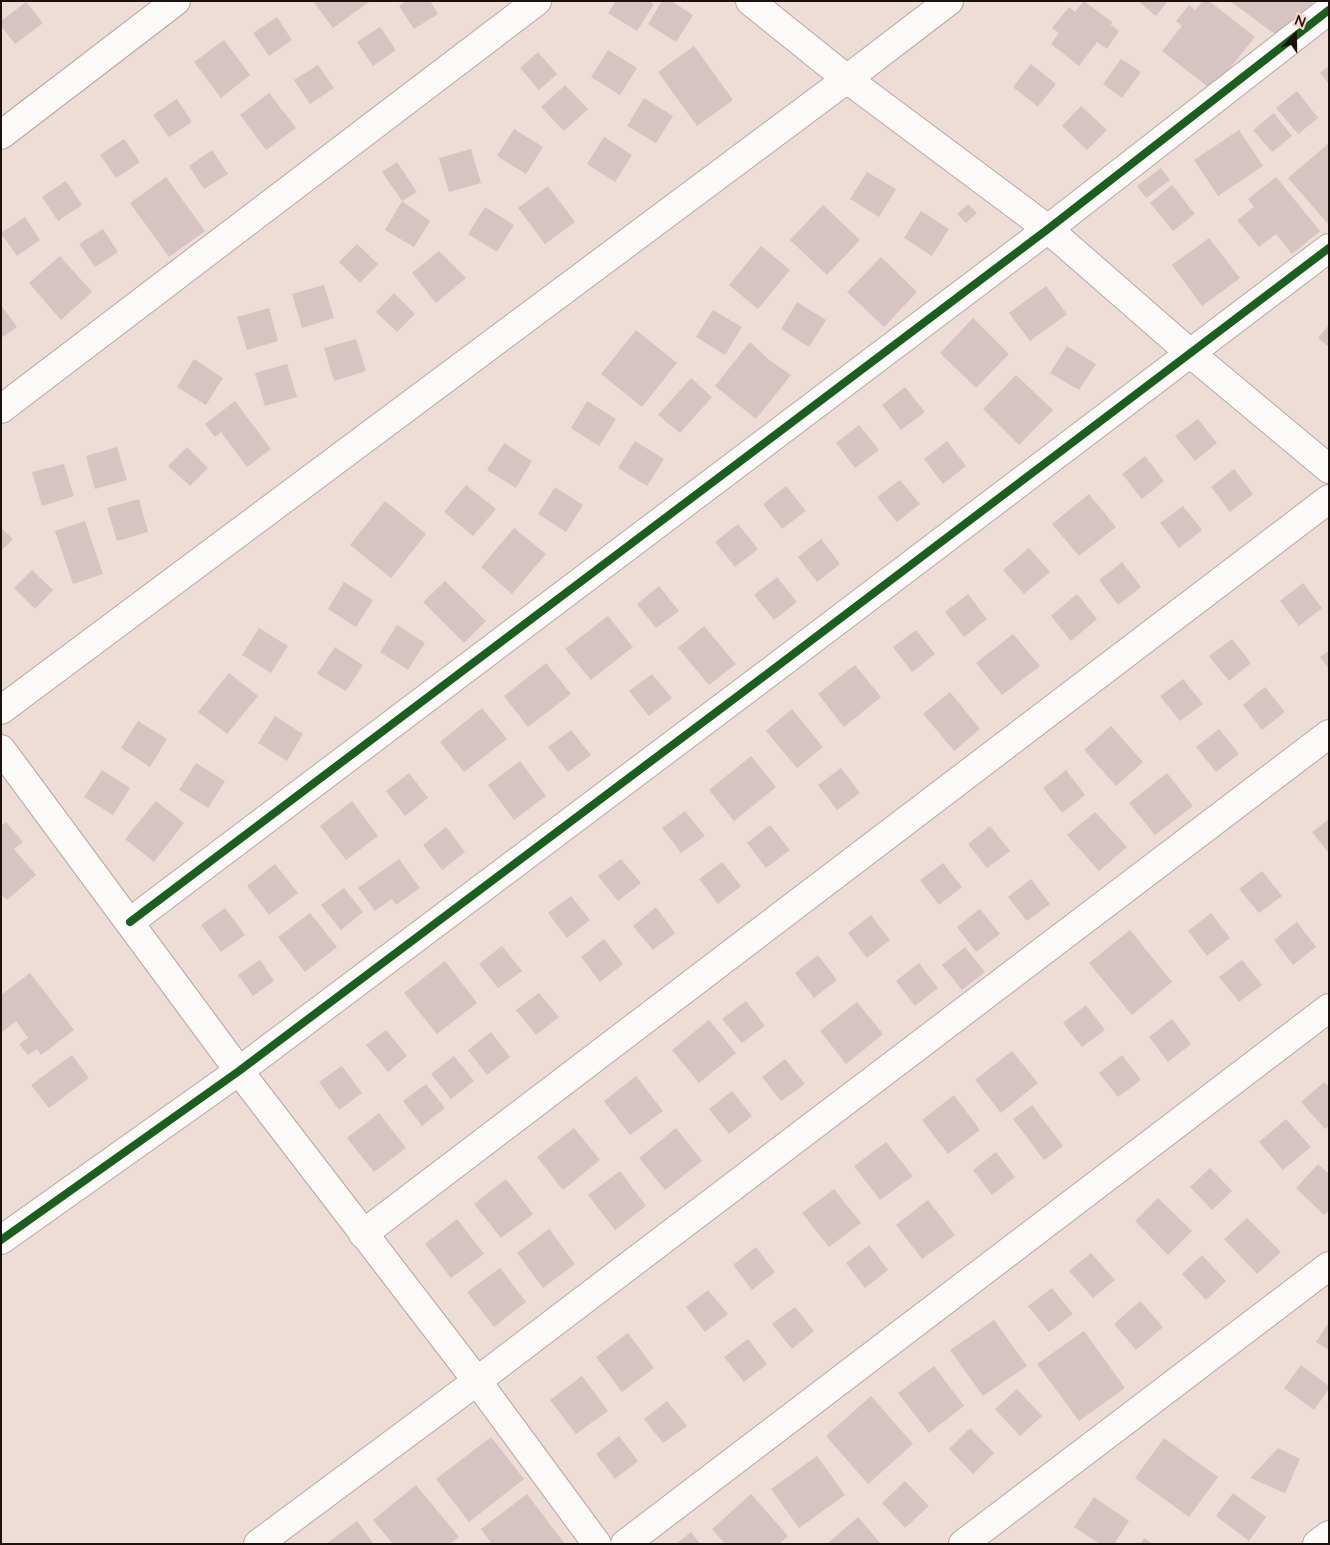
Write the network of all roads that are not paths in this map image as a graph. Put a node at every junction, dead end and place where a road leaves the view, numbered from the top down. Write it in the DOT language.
graph roads {
  1 [pos="176,1"];
  2 [pos="538,1"];
  3 [pos="750,1"];
  4 [pos="949,1"];
  5 [pos="1329,10"];
  6 [pos="847,79"];
  7 [pos="1,135"];
  8 [pos="1048,229"];
  9 [pos="1329,248"];
  10 [pos="1190,353"];
  11 [pos="1,409"];
  12 [pos="1329,469"];
  13 [pos="1329,499"];
  14 [pos="1,710"];
  15 [pos="1329,734"];
  16 [pos="1,750"];
  17 [pos="130,922"];
  18 [pos="1329,1008"];
  19 [pos="239,1071"];
  20 [pos="363,1234"];
  21 [pos="1,1240"];
  22 [pos="1329,1266"];
  23 [pos="477,1381"];
  24 [pos="1329,1535"];
  25 [pos="258,1544"];
  26 [pos="597,1544"];
  27 [pos="625,1544"];
  28 [pos="963,1544"];
  29 [pos="1317,1544"];
  1 -- 7 [label="street"];
  2 -- 11 [label="street"];
  3 -- 6 [label="street"];
  4 -- 6 [label="street"];
  5 -- 8 [label="street"];
  6 -- 8 [label="street"];
  6 -- 14 [label="street"];
  8 -- 10 [label="street"];
  8 -- 17 [label="street"];
  9 -- 10 [label="street"];
  10 -- 12 [label="street"];
  10 -- 19 [label="street"];
  13 -- 20 [label="street"];
  15 -- 23 [label="street"];
  16 -- 17 [label="street"];
  17 -- 19 [label="street"];
  18 -- 27 [label="street"];
  19 -- 20 [label="street"];
  19 -- 21 [label="street"];
  20 -- 23 [label="street"];
  22 -- 28 [label="street"];
  23 -- 25 [label="street"];
  23 -- 26 [label="street"];
  24 -- 29 [label="street"];
}
